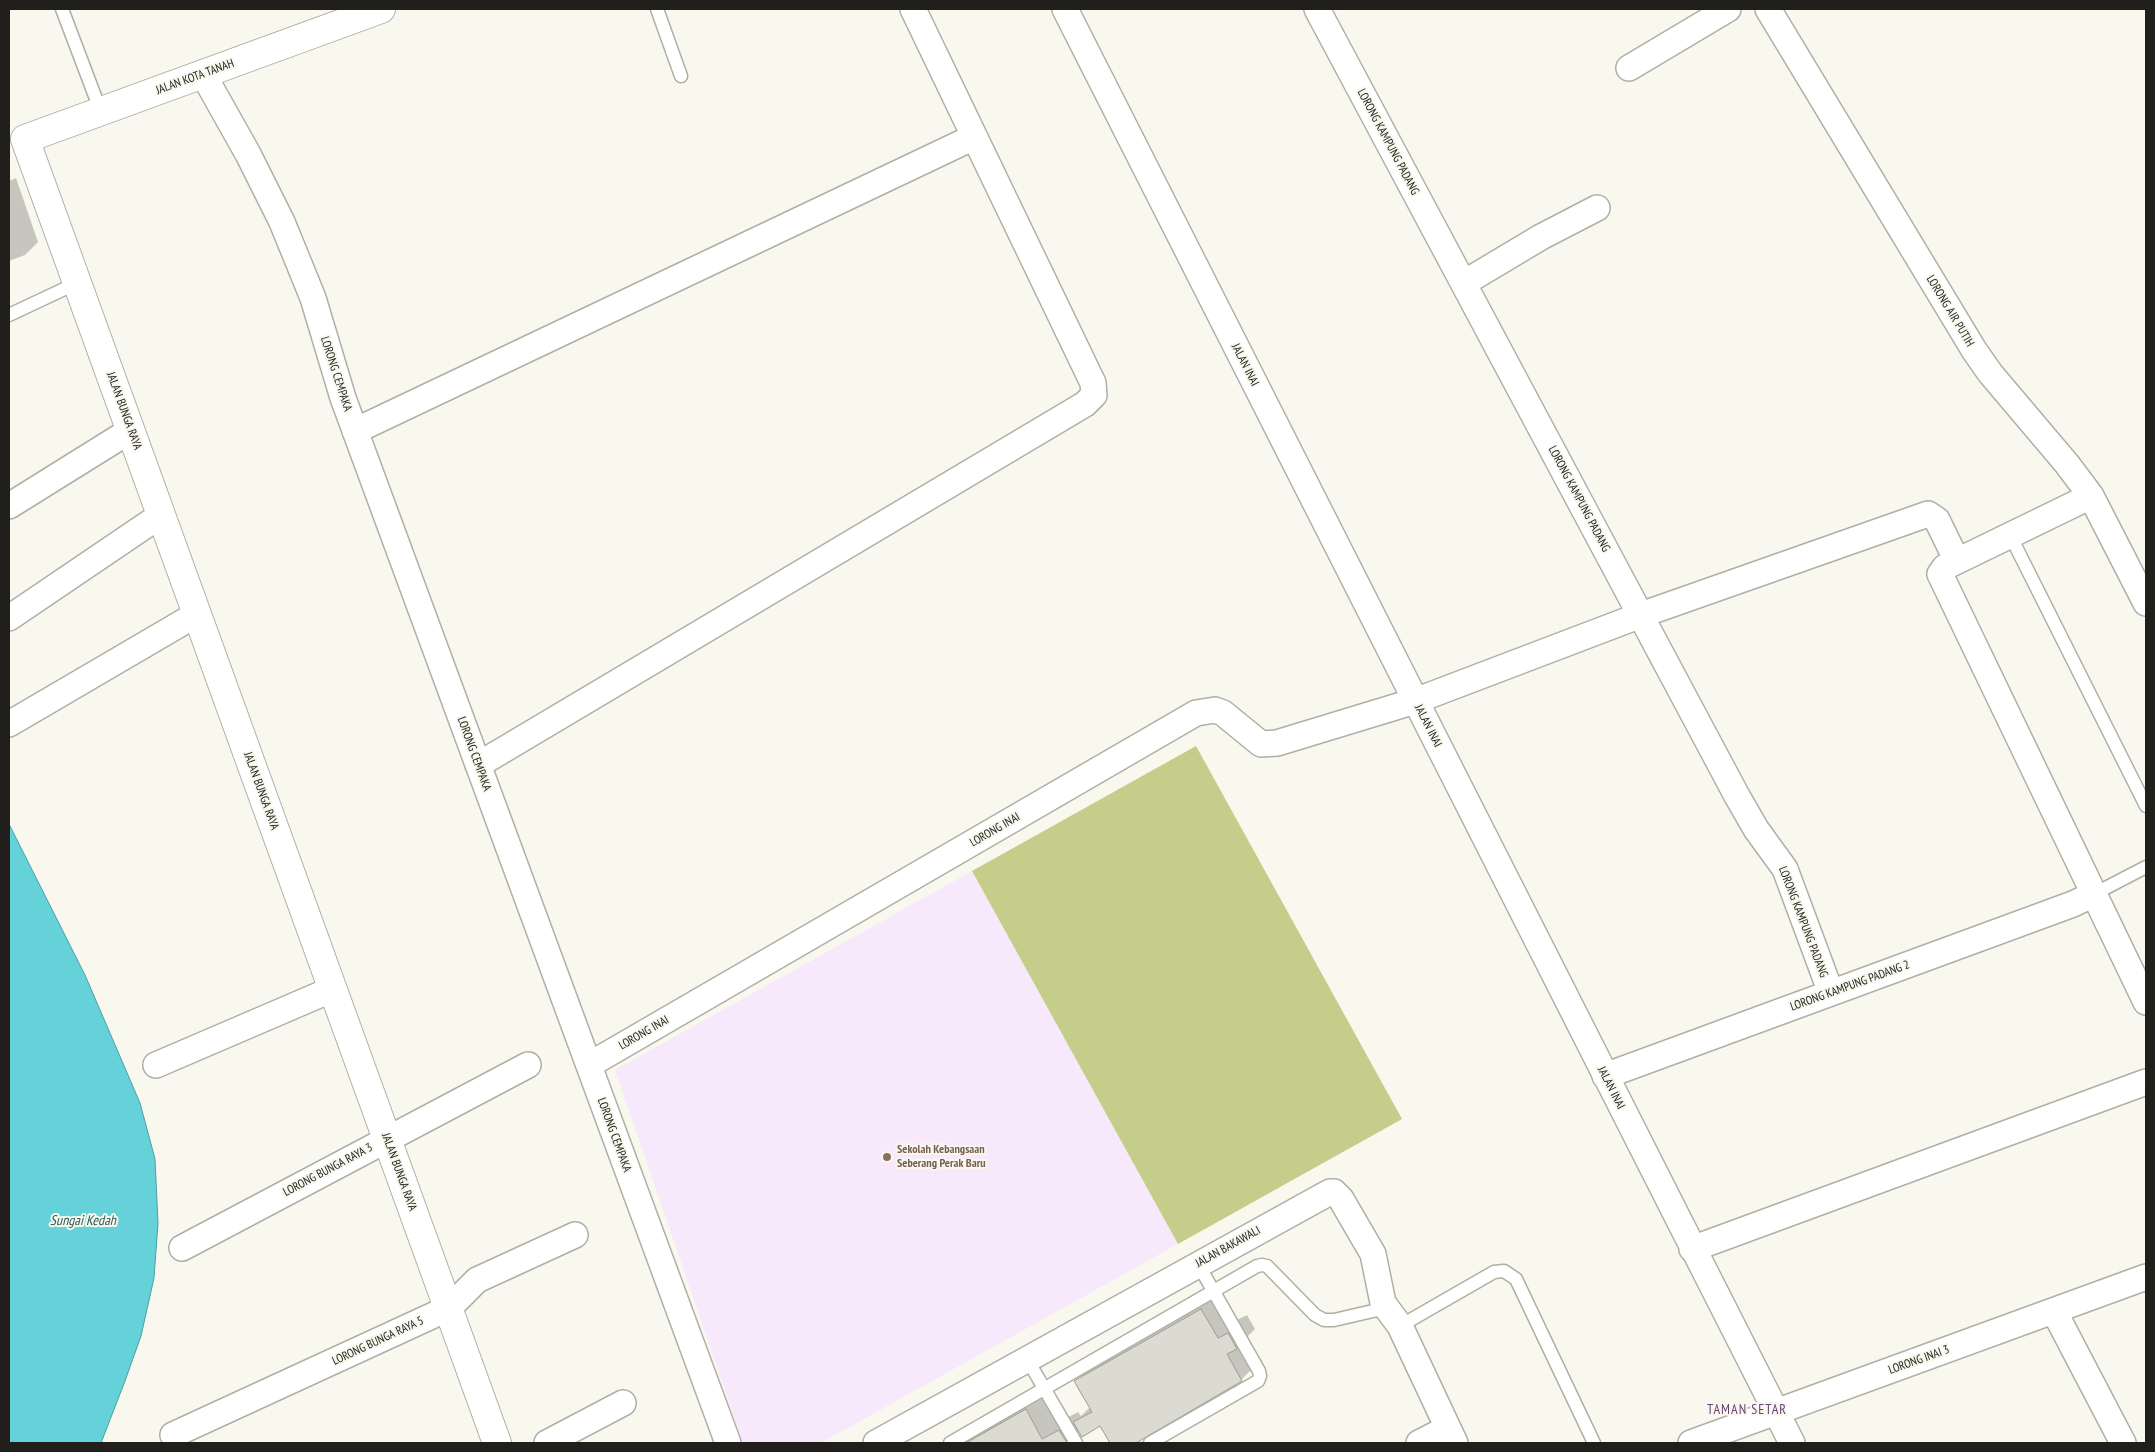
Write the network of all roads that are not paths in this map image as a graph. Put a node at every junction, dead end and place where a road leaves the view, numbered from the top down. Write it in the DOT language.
graph roads {
  1 [pos="62,9"];
  2 [pos="380,9"];
  3 [pos="658,9"];
  4 [pos="912,9"];
  5 [pos="1065,9"];
  6 [pos="1317,9"];
  7 [pos="1728,9"];
  8 [pos="1768,9"];
  9 [pos="1629,68"];
  10 [pos="203,74"];
  11 [pos="681,76"];
  12 [pos="101,112"];
  13 [pos="974,137"];
  14 [pos="17,142"];
  15 [pos="1597,208"];
  16 [pos="77,282"];
  17 [pos="1464,283"];
  18 [pos="9,315"];
  19 [pos="131,430"];
  20 [pos="355,431"];
  21 [pos="2091,496"];
  22 [pos="9,506"];
  23 [pos="162,516"];
  24 [pos="2010,535"];
  25 [pos="1957,561"];
  26 [pos="2146,603"];
  27 [pos="197,614"];
  28 [pos="1641,616"];
  29 [pos="9,618"];
  30 [pos="1415,701"];
  31 [pos="9,724"];
  32 [pos="478,766"];
  33 [pos="2146,806"];
  34 [pos="2146,867"];
  35 [pos="2094,894"];
  36 [pos="333,989"];
  37 [pos="1831,993"];
  38 [pos="2146,1002"];
  39 [pos="156,1065"];
  40 [pos="528,1065"];
  41 [pos="588,1065"];
  42 [pos="1605,1076"];
  43 [pos="2146,1082"];
  44 [pos="387,1139"];
  45 [pos="575,1235"];
  46 [pos="182,1248"];
  47 [pos="1692,1249"];
  48 [pos="1198,1264"];
  49 [pos="2146,1278"];
  50 [pos="1214,1291"];
  51 [pos="448,1308"];
  52 [pos="2054,1311"];
  53 [pos="1393,1317"];
  54 [pos="1027,1359"];
  55 [pos="1044,1389"];
  56 [pos="622,1403"];
  57 [pos="1776,1412"];
  58 [pos="174,1435"];
  59 [pos="1451,1436"];
  60 [pos="498,1443"];
  61 [pos="547,1443"];
  62 [pos="728,1443"];
  63 [pos="876,1443"];
  64 [pos="950,1443"];
  65 [pos="1076,1443"];
  66 [pos="1150,1443"];
  67 [pos="1419,1443"];
  68 [pos="1594,1443"];
  69 [pos="1691,1443"];
  70 [pos="1792,1443"];
  71 [pos="2123,1443"];
  1 -- 12 [label="lane"];
  2 -- 10 [label="street, JALAN KOTA TANAH"];
  3 -- 11 [label="lane"];
  4 -- 13 [label="street"];
  5 -- 30 [label="street, JALAN INAI"];
  6 -- 17 [label="street, LORONG KAMPUNG PADANG"];
  7 -- 9 [label="street"];
  8 -- 21 [label="street, LORONG AIR PUTIH"];
  10 -- 12 [label="street, JALAN KOTA TANAH"];
  10 -- 20 [label="street, LORONG CEMPAKA"];
  12 -- 14 [label="street, JALAN KOTA TANAH"];
  13 -- 20 [label="street"];
  13 -- 32 [label="street"];
  14 -- 16 [label="street, JALAN BUNGA RAYA"];
  15 -- 17 [label="street"];
  16 -- 18 [label="lane"];
  16 -- 19 [label="street, JALAN BUNGA RAYA"];
  17 -- 28 [label="street, LORONG KAMPUNG PADANG"];
  19 -- 22 [label="street"];
  19 -- 23 [label="street, JALAN BUNGA RAYA"];
  20 -- 32 [label="street, LORONG CEMPAKA"];
  21 -- 24 [label="street"];
  21 -- 26 [label="street, LORONG AIR PUTIH"];
  23 -- 27 [label="street, JALAN BUNGA RAYA"];
  23 -- 29 [label="street"];
  24 -- 25 [label="street"];
  24 -- 33 [label="lane"];
  25 -- 28 [label="street, LORONG INAI"];
  25 -- 35 [label="street"];
  27 -- 31 [label="street"];
  27 -- 36 [label="street, JALAN BUNGA RAYA"];
  28 -- 30 [label="street, LORONG INAI"];
  28 -- 37 [label="street, LORONG KAMPUNG PADANG"];
  30 -- 41 [label="street, LORONG INAI"];
  30 -- 42 [label="street, JALAN INAI"];
  32 -- 41 [label="street, LORONG CEMPAKA"];
  34 -- 35 [label="lane"];
  35 -- 37 [label="street, LORONG KAMPUNG PADANG 2"];
  35 -- 38 [label="street"];
  36 -- 39 [label="street"];
  36 -- 44 [label="street, JALAN BUNGA RAYA"];
  37 -- 42 [label="street, LORONG KAMPUNG PADANG 2"];
  40 -- 44 [label="street, LORONG BUNGA RAYA 3"];
  41 -- 62 [label="street, LORONG CEMPAKA"];
  42 -- 47 [label="street, JALAN INAI"];
  43 -- 47 [label="street"];
  44 -- 46 [label="street, LORONG BUNGA RAYA 3"];
  44 -- 51 [label="street, JALAN BUNGA RAYA"];
  45 -- 51 [label="street, LORONG BUNGA RAYA 5"];
  47 -- 57 [label="street, JALAN INAI"];
  48 -- 50 [label="lane"];
  48 -- 53 [label="street, JALAN BAKAWALI"];
  48 -- 54 [label="street, JALAN BAKAWALI"];
  49 -- 52 [label="street, LORONG INAI 3"];
  50 -- 53 [label="lane"];
  50 -- 55 [label="lane"];
  50 -- 66 [label="lane"];
  51 -- 58 [label="street, LORONG BUNGA RAYA 5"];
  51 -- 60 [label="street, JALAN BUNGA RAYA"];
  52 -- 57 [label="street, LORONG INAI 3"];
  52 -- 71 [label="street"];
  53 -- 59 [label="street, JALAN BAKAWALI"];
  53 -- 68 [label="lane"];
  54 -- 55 [label="lane"];
  54 -- 63 [label="street, JALAN BAKAWALI"];
  55 -- 64 [label="lane"];
  55 -- 65 [label="lane"];
  56 -- 61 [label="street"];
  57 -- 69 [label="street, LORONG INAI 3"];
  57 -- 70 [label="street, JALAN INAI"];
  59 -- 67 [label="street"];
}
